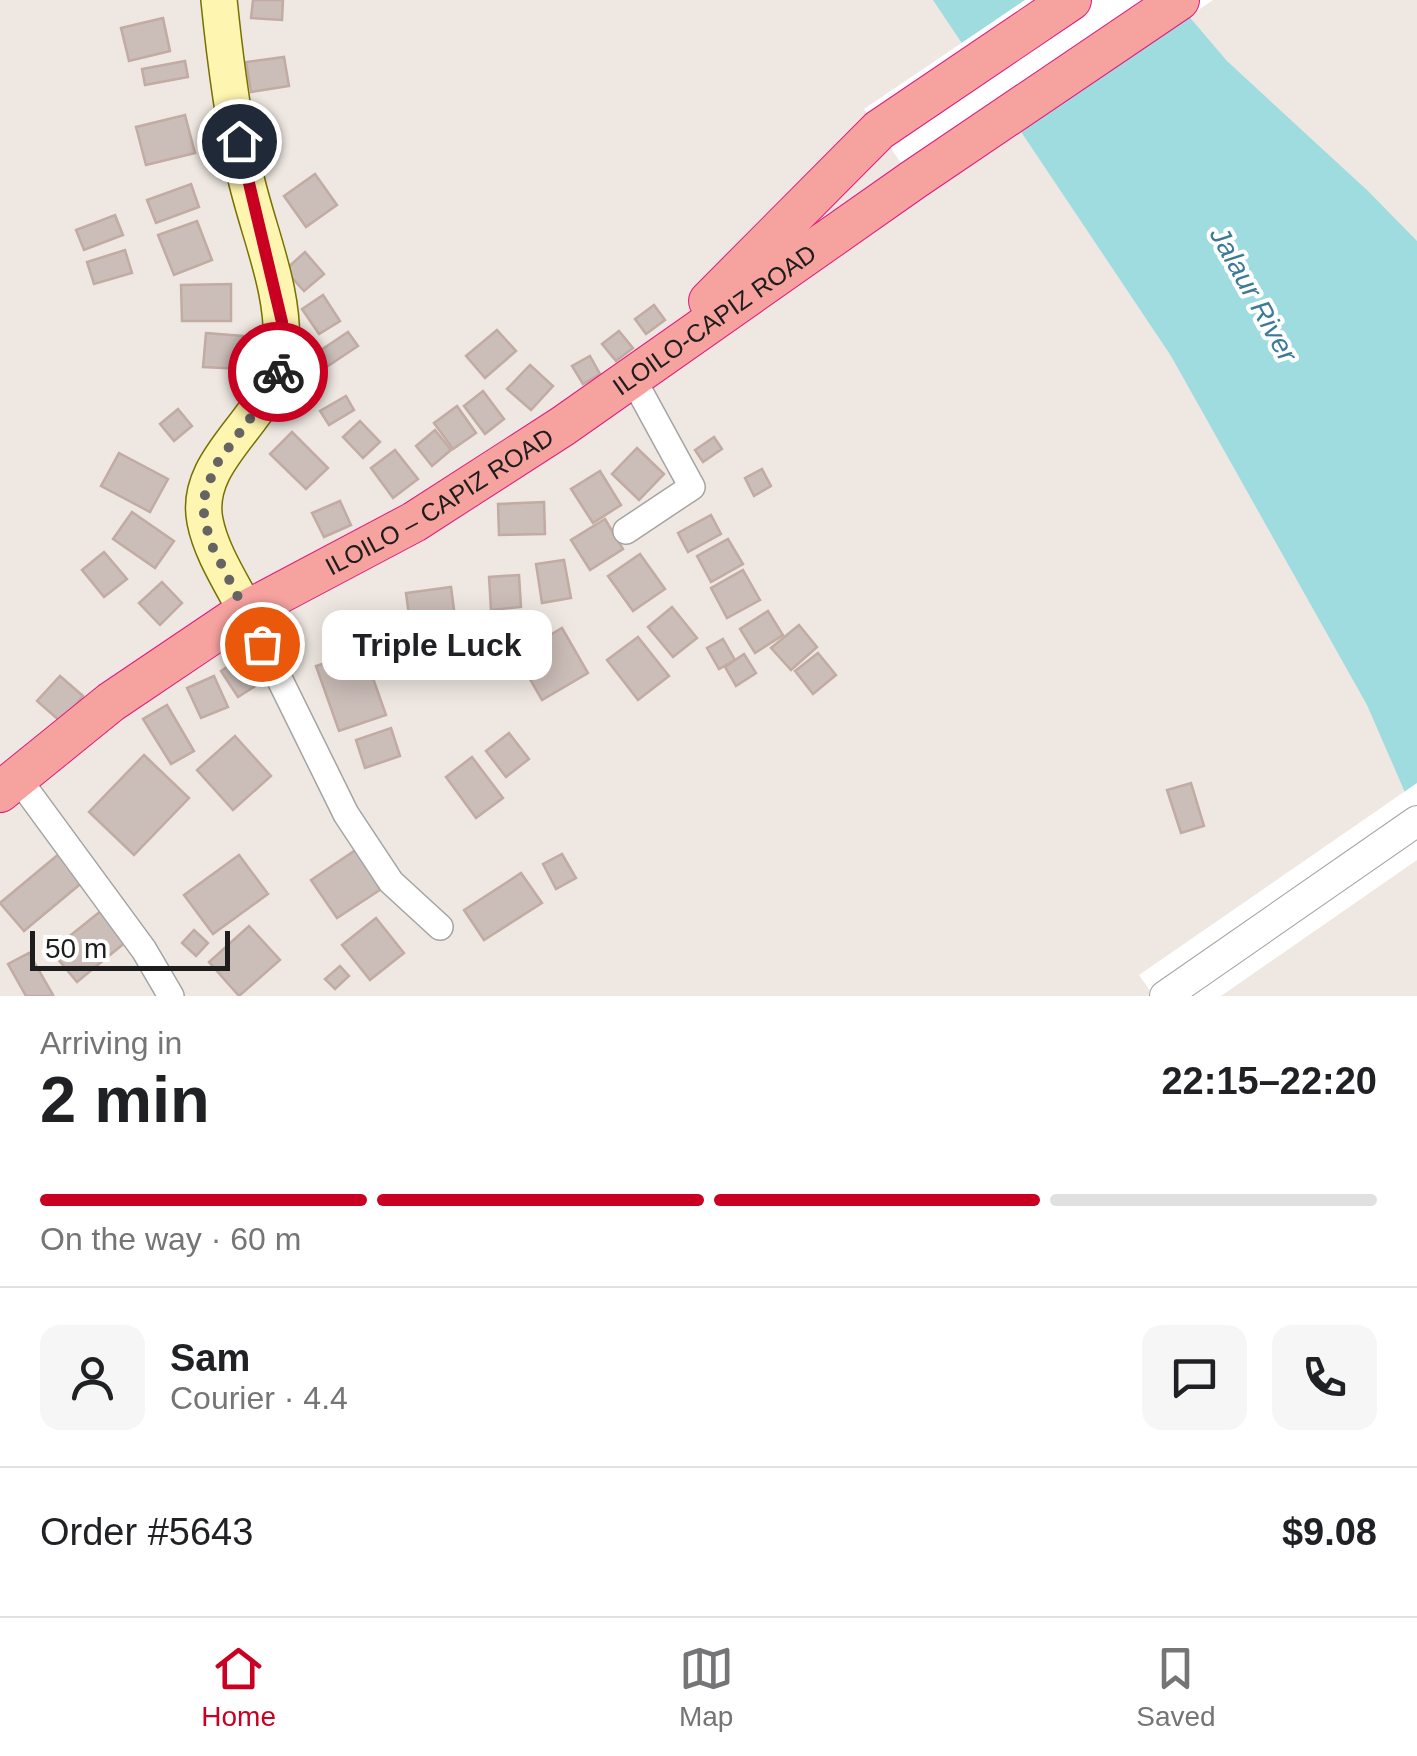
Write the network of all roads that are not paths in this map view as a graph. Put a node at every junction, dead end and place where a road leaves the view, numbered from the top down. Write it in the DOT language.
graph roads {
  1 [pos="220,0"];
  2 [pos="1072,0"];
  3 [pos="1179,0"];
  4 [pos="632,378"];
  5 [pos="626,531"];
  6 [pos="246,610"];
  7 [pos="8,784"];
  8 [pos="1417,822"];
  9 [pos="440,927"];
  10 [pos="171,996"];
  11 [pos="1165,996"];
  1 -- 6 [label="main road"];
  2 -- 4 [label="highway, ILOILO-CAPIZ ROAD"];
  3 -- 4 [label="highway, ILOILO-CAPIZ ROAD"];
  4 -- 5 [label="street"];
  4 -- 6 [label="highway, ILOILO – CAPIZ ROAD"];
  6 -- 7 [label="highway, ILOILO – CAPIZ ROAD"];
  6 -- 9 [label="street"];
  7 -- 10 [label="street"];
  8 -- 11 [label="street"];
}
